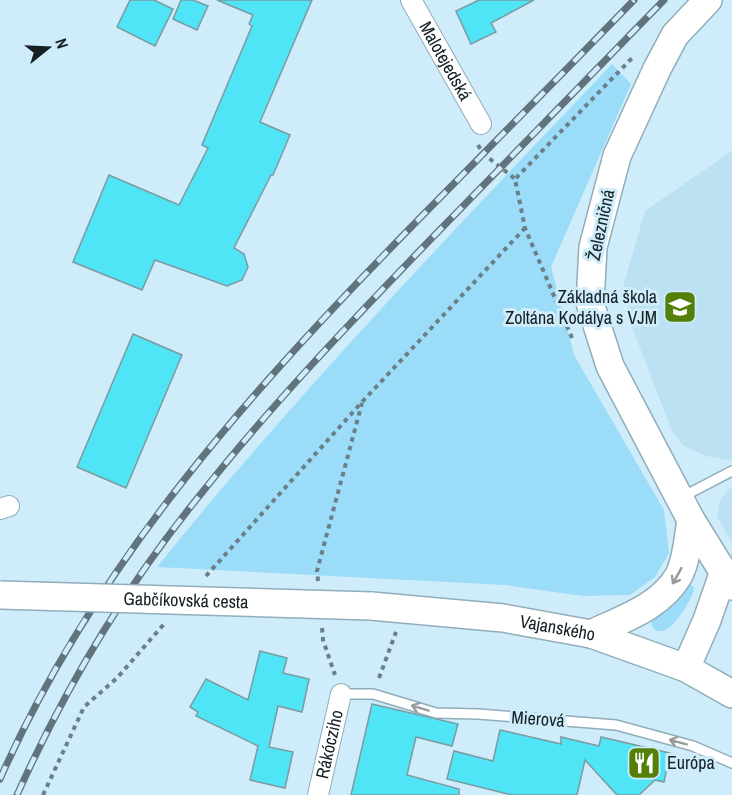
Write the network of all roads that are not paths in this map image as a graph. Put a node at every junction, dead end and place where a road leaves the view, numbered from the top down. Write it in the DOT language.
graph roads {
  1 [pos="411,0"];
  2 [pos="708,0"];
  3 [pos="479,131"];
  4 [pos="732,471"];
  5 [pos="686,509"];
  6 [pos="728,580"];
  7 [pos="0,595"];
  8 [pos="371,606"];
  9 [pos="591,634"];
  10 [pos="686,668"];
  11 [pos="341,694"];
  12 [pos="732,694"];
  13 [pos="732,763"];
  14 [pos="318,795"];
  1 -- 3 [label="street, Malotejedská"];
  2 -- 5 [label="street, Železničná"];
  4 -- 5 [label="lane"];
  5 -- 6 [label="street, Železničná"];
  5 -- 9 [label="street, one-way"];
  6 -- 10 [label="street"];
  7 -- 8 [label="street, Gabčíkovská cesta, bridge"];
  8 -- 9 [label="street, Vajanského"];
  9 -- 10 [label="street, Vajanského"];
  10 -- 12 [label="street, Vajanského"];
  13 -- 11 [label="lane, Mierová, one-way"];
  11 -- 14 [label="street, Rákócziho"];
}
